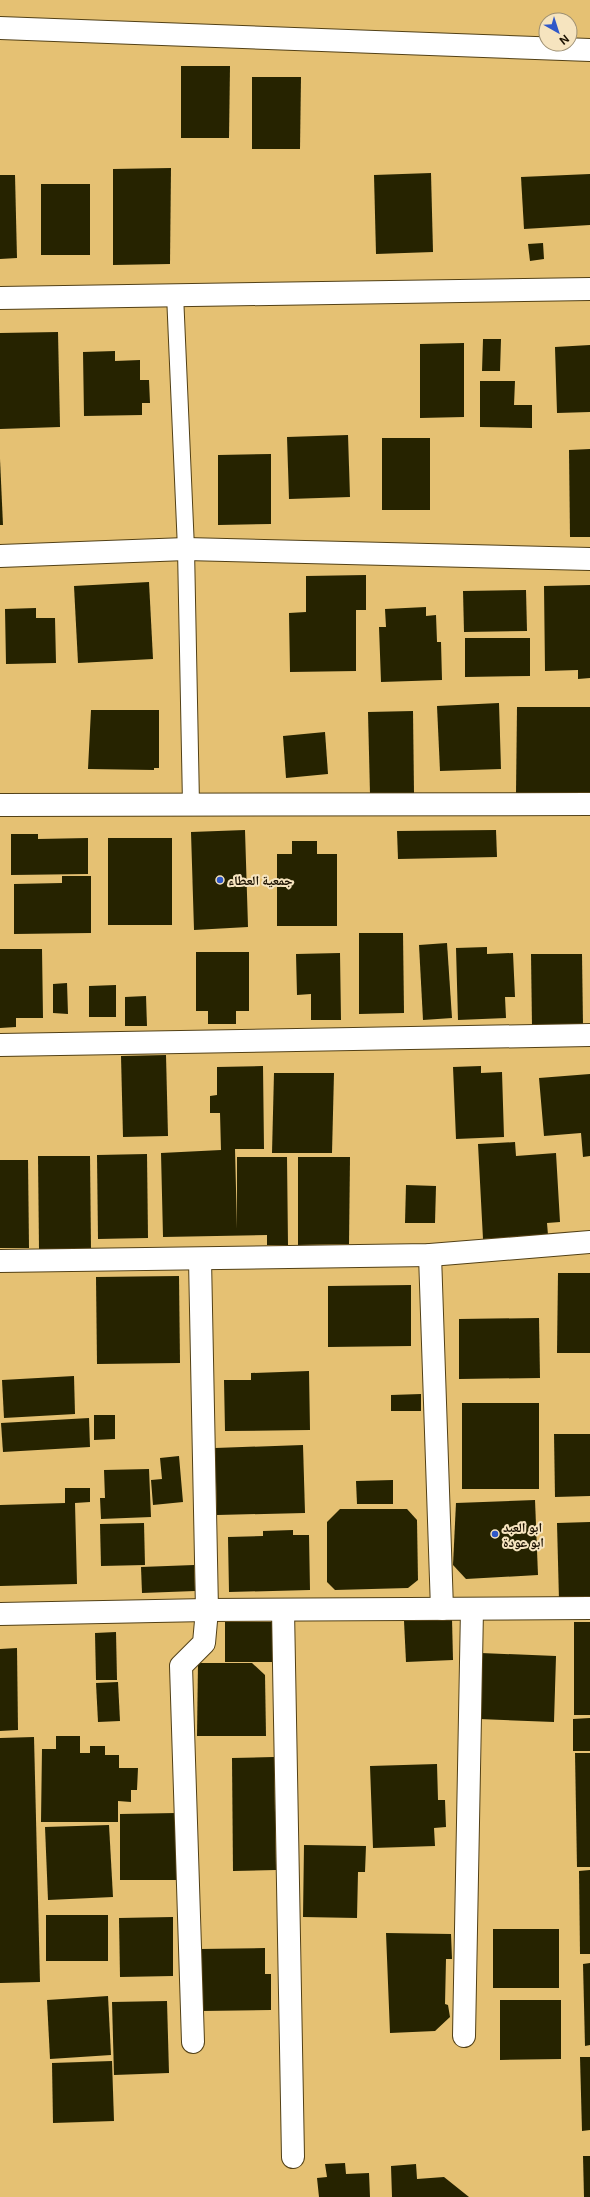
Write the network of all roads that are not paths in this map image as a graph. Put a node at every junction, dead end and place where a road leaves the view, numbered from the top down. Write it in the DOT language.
graph roads {
  1 [pos="0,28"];
  2 [pos="590,50"];
  3 [pos="590,289"];
  4 [pos="175,294"];
  5 [pos="0,298"];
  6 [pos="186,549"];
  7 [pos="0,556"];
  8 [pos="590,559"];
  9 [pos="191,804"];
  10 [pos="590,804"];
  11 [pos="0,805"];
  12 [pos="590,1035"];
  13 [pos="0,1045"];
  14 [pos="590,1242"];
  15 [pos="430,1255"];
  16 [pos="200,1259"];
  17 [pos="0,1261"];
  18 [pos="590,1608"];
  19 [pos="442,1609"];
  20 [pos="472,1609"];
  21 [pos="207,1610"];
  22 [pos="283,1610"];
  23 [pos="0,1614"];
  24 [pos="464,2036"];
  25 [pos="193,2042"];
  26 [pos="293,2157"];
  1 -- 2 [label="street"];
  3 -- 4 [label="street"];
  4 -- 5 [label="street"];
  4 -- 6 [label="lane"];
  6 -- 7 [label="street"];
  6 -- 8 [label="street"];
  6 -- 9 [label="lane"];
  9 -- 10 [label="street"];
  9 -- 11 [label="street"];
  12 -- 13 [label="street"];
  14 -- 15 [label="street"];
  15 -- 16 [label="street"];
  15 -- 19 [label="street"];
  16 -- 17 [label="street"];
  16 -- 21 [label="street"];
  18 -- 20 [label="street"];
  19 -- 20 [label="street"];
  19 -- 22 [label="street"];
  20 -- 24 [label="street"];
  21 -- 22 [label="street"];
  21 -- 23 [label="street"];
  21 -- 25 [label="street"];
  22 -- 26 [label="street"];
}
